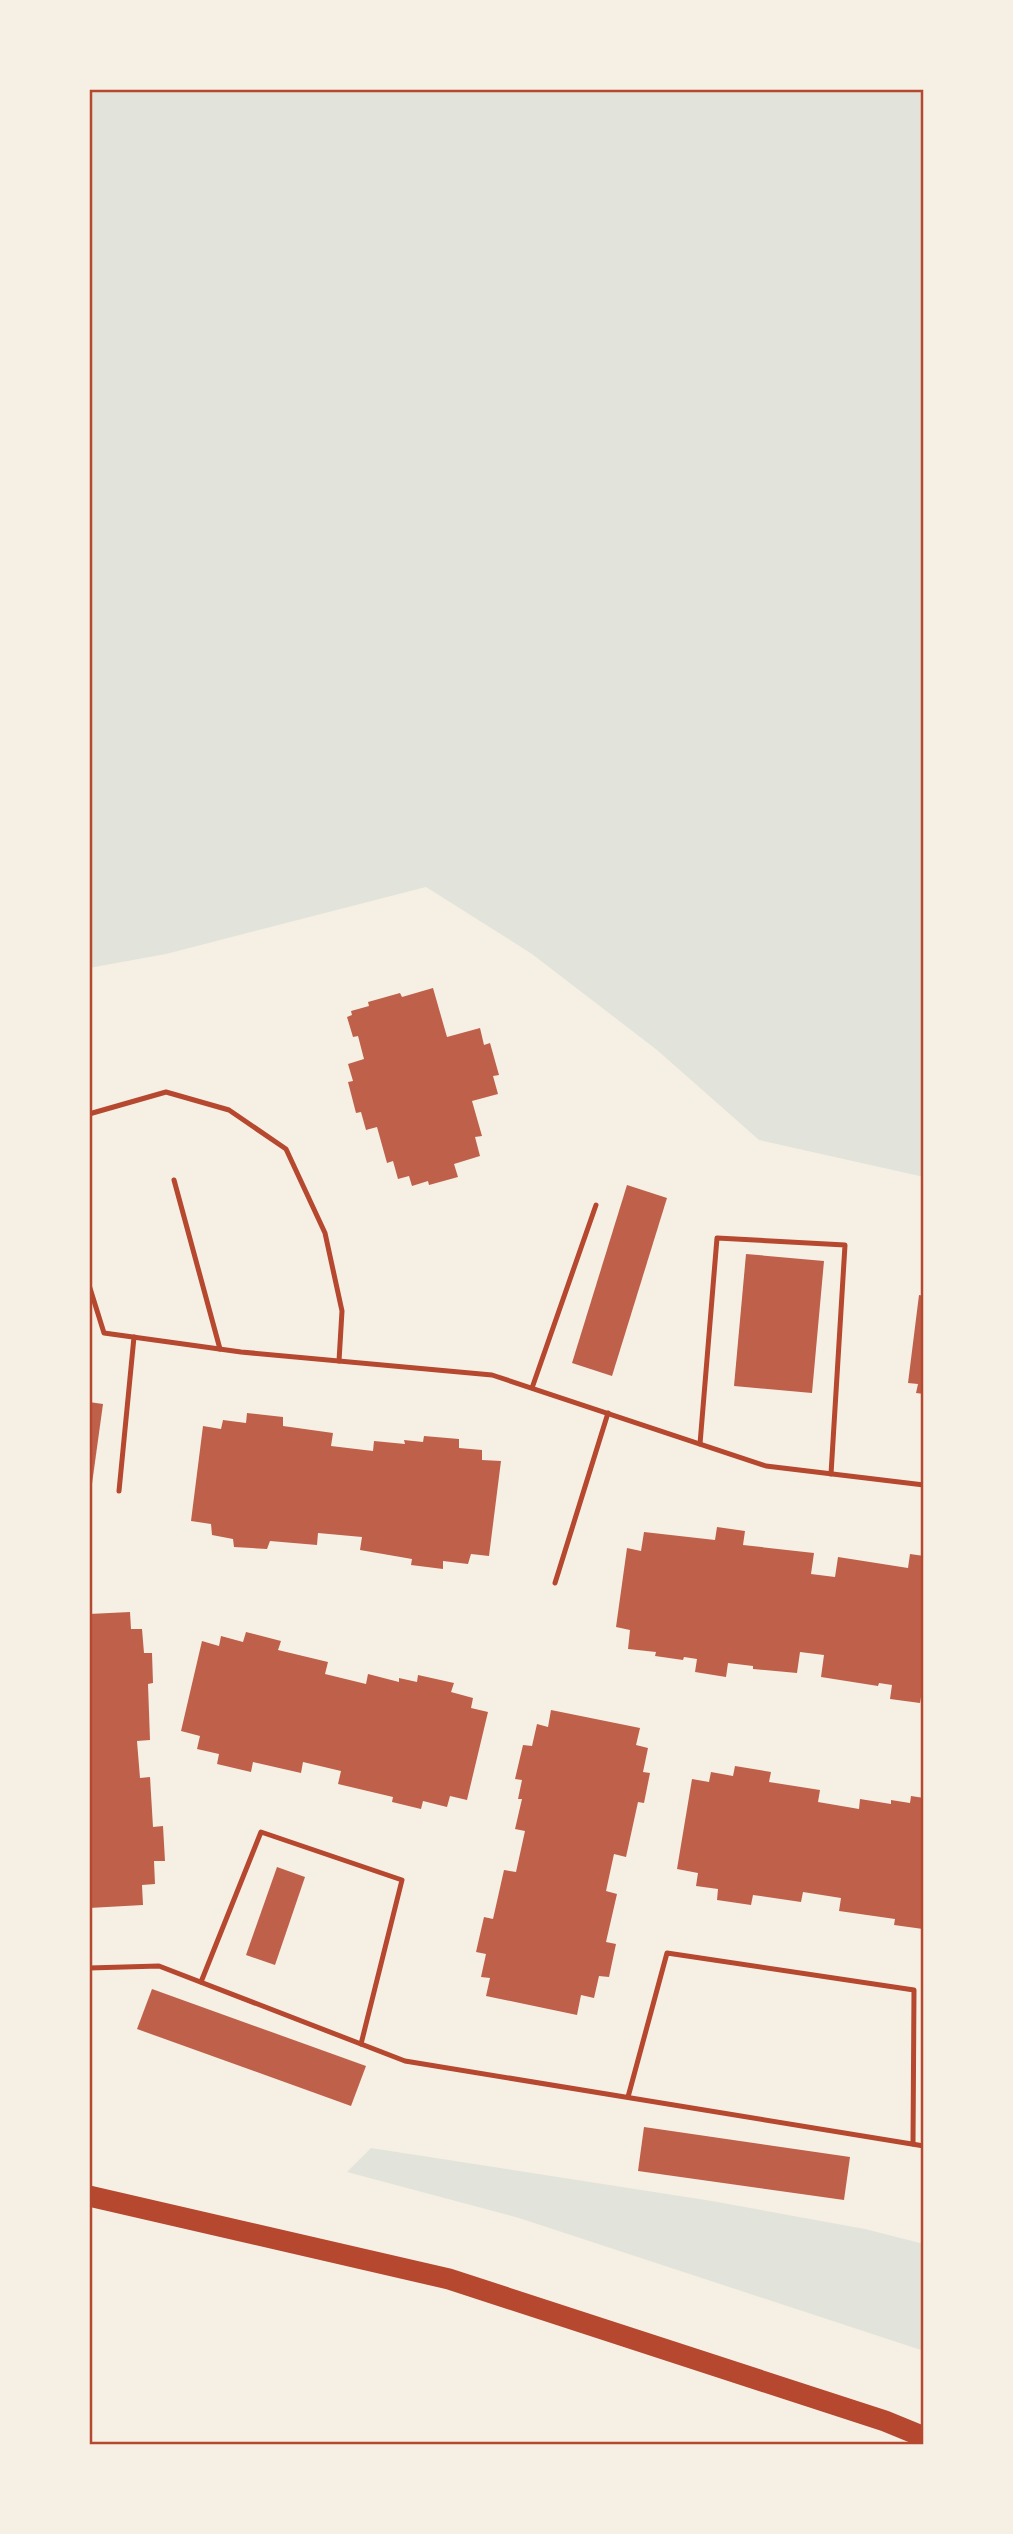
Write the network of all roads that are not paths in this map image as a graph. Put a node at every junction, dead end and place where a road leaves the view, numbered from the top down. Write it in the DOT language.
graph roads {
  1 [pos="89,1114"];
  2 [pos="174,1180"];
  3 [pos="596,1205"];
  4 [pos="89,1285"];
  5 [pos="134,1337"];
  6 [pos="220,1349"];
  7 [pos="339,1361"];
  8 [pos="531,1388"];
  9 [pos="608,1413"];
  10 [pos="700,1444"];
  11 [pos="831,1474"];
  12 [pos="924,1485"];
  13 [pos="119,1491"];
  14 [pos="555,1583"];
  15 [pos="89,1968"];
  16 [pos="201,1982"];
  17 [pos="361,2044"];
  18 [pos="628,2097"];
  19 [pos="913,2144"];
  20 [pos="924,2146"];
  21 [pos="89,2196"];
  22 [pos="924,2437"];
  1 -- 7 [label="lane"];
  2 -- 6 [label="lane"];
  3 -- 8 [label="lane"];
  4 -- 5 [label="lane"];
  5 -- 6 [label="lane"];
  5 -- 13 [label="lane"];
  6 -- 7 [label="lane"];
  7 -- 8 [label="lane"];
  8 -- 9 [label="lane"];
  9 -- 10 [label="lane"];
  9 -- 14 [label="lane"];
  10 -- 11 [label="lane"];
  10 -- 11 [label="lane"];
  11 -- 12 [label="lane"];
  15 -- 16 [label="lane"];
  16 -- 17 [label="lane"];
  16 -- 17 [label="lane"];
  17 -- 18 [label="lane"];
  18 -- 19 [label="lane"];
  18 -- 19 [label="lane"];
  19 -- 20 [label="lane"];
  21 -- 22 [label="highway"];
}
